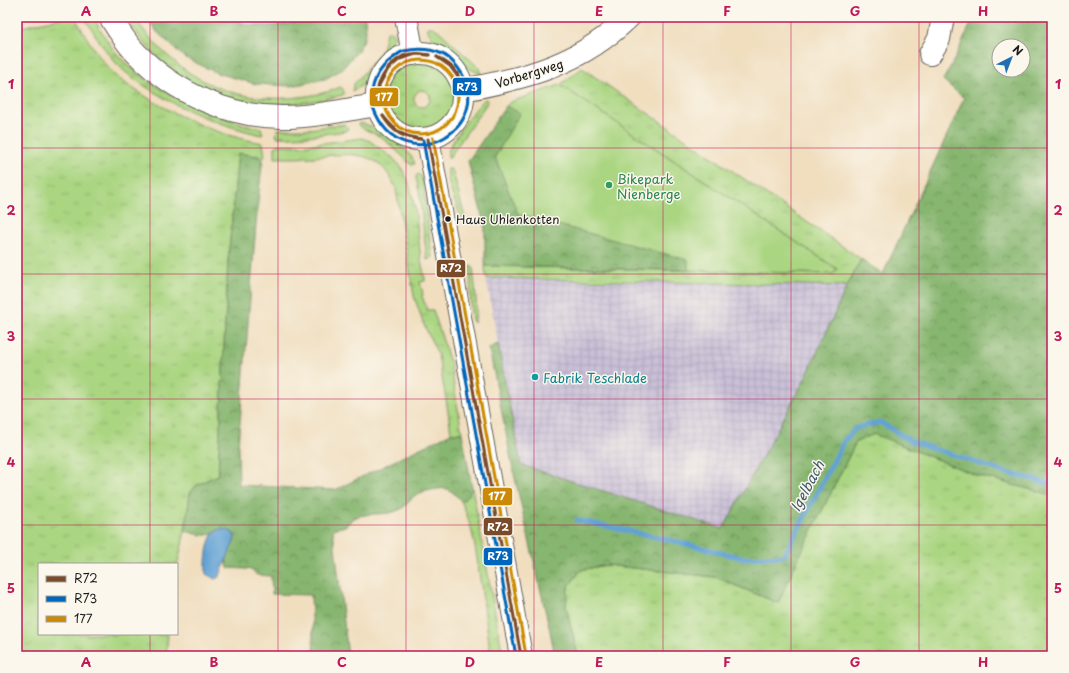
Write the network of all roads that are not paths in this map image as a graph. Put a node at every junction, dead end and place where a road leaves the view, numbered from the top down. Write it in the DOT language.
graph roads {
  1 [pos="110,17"];
  2 [pos="406,17"];
  3 [pos="629,17"];
  4 [pos="943,17"];
  5 [pos="413,54"];
  6 [pos="930,54"];
  7 [pos="463,90"];
  8 [pos="378,105"];
  9 [pos="428,139"];
  10 [pos="521,656"];
  1 -- 8 [label="main road"];
  2 -- 5 [label="main road"];
  3 -- 7 [label="main road, Vorbergweg"];
  4 -- 6 [label="main road"];
  5 -- 7 [label="main road"];
  5 -- 8 [label="main road"];
  7 -- 9 [label="main road"];
  8 -- 9 [label="main road"];
  9 -- 10 [label="main road"];
}
